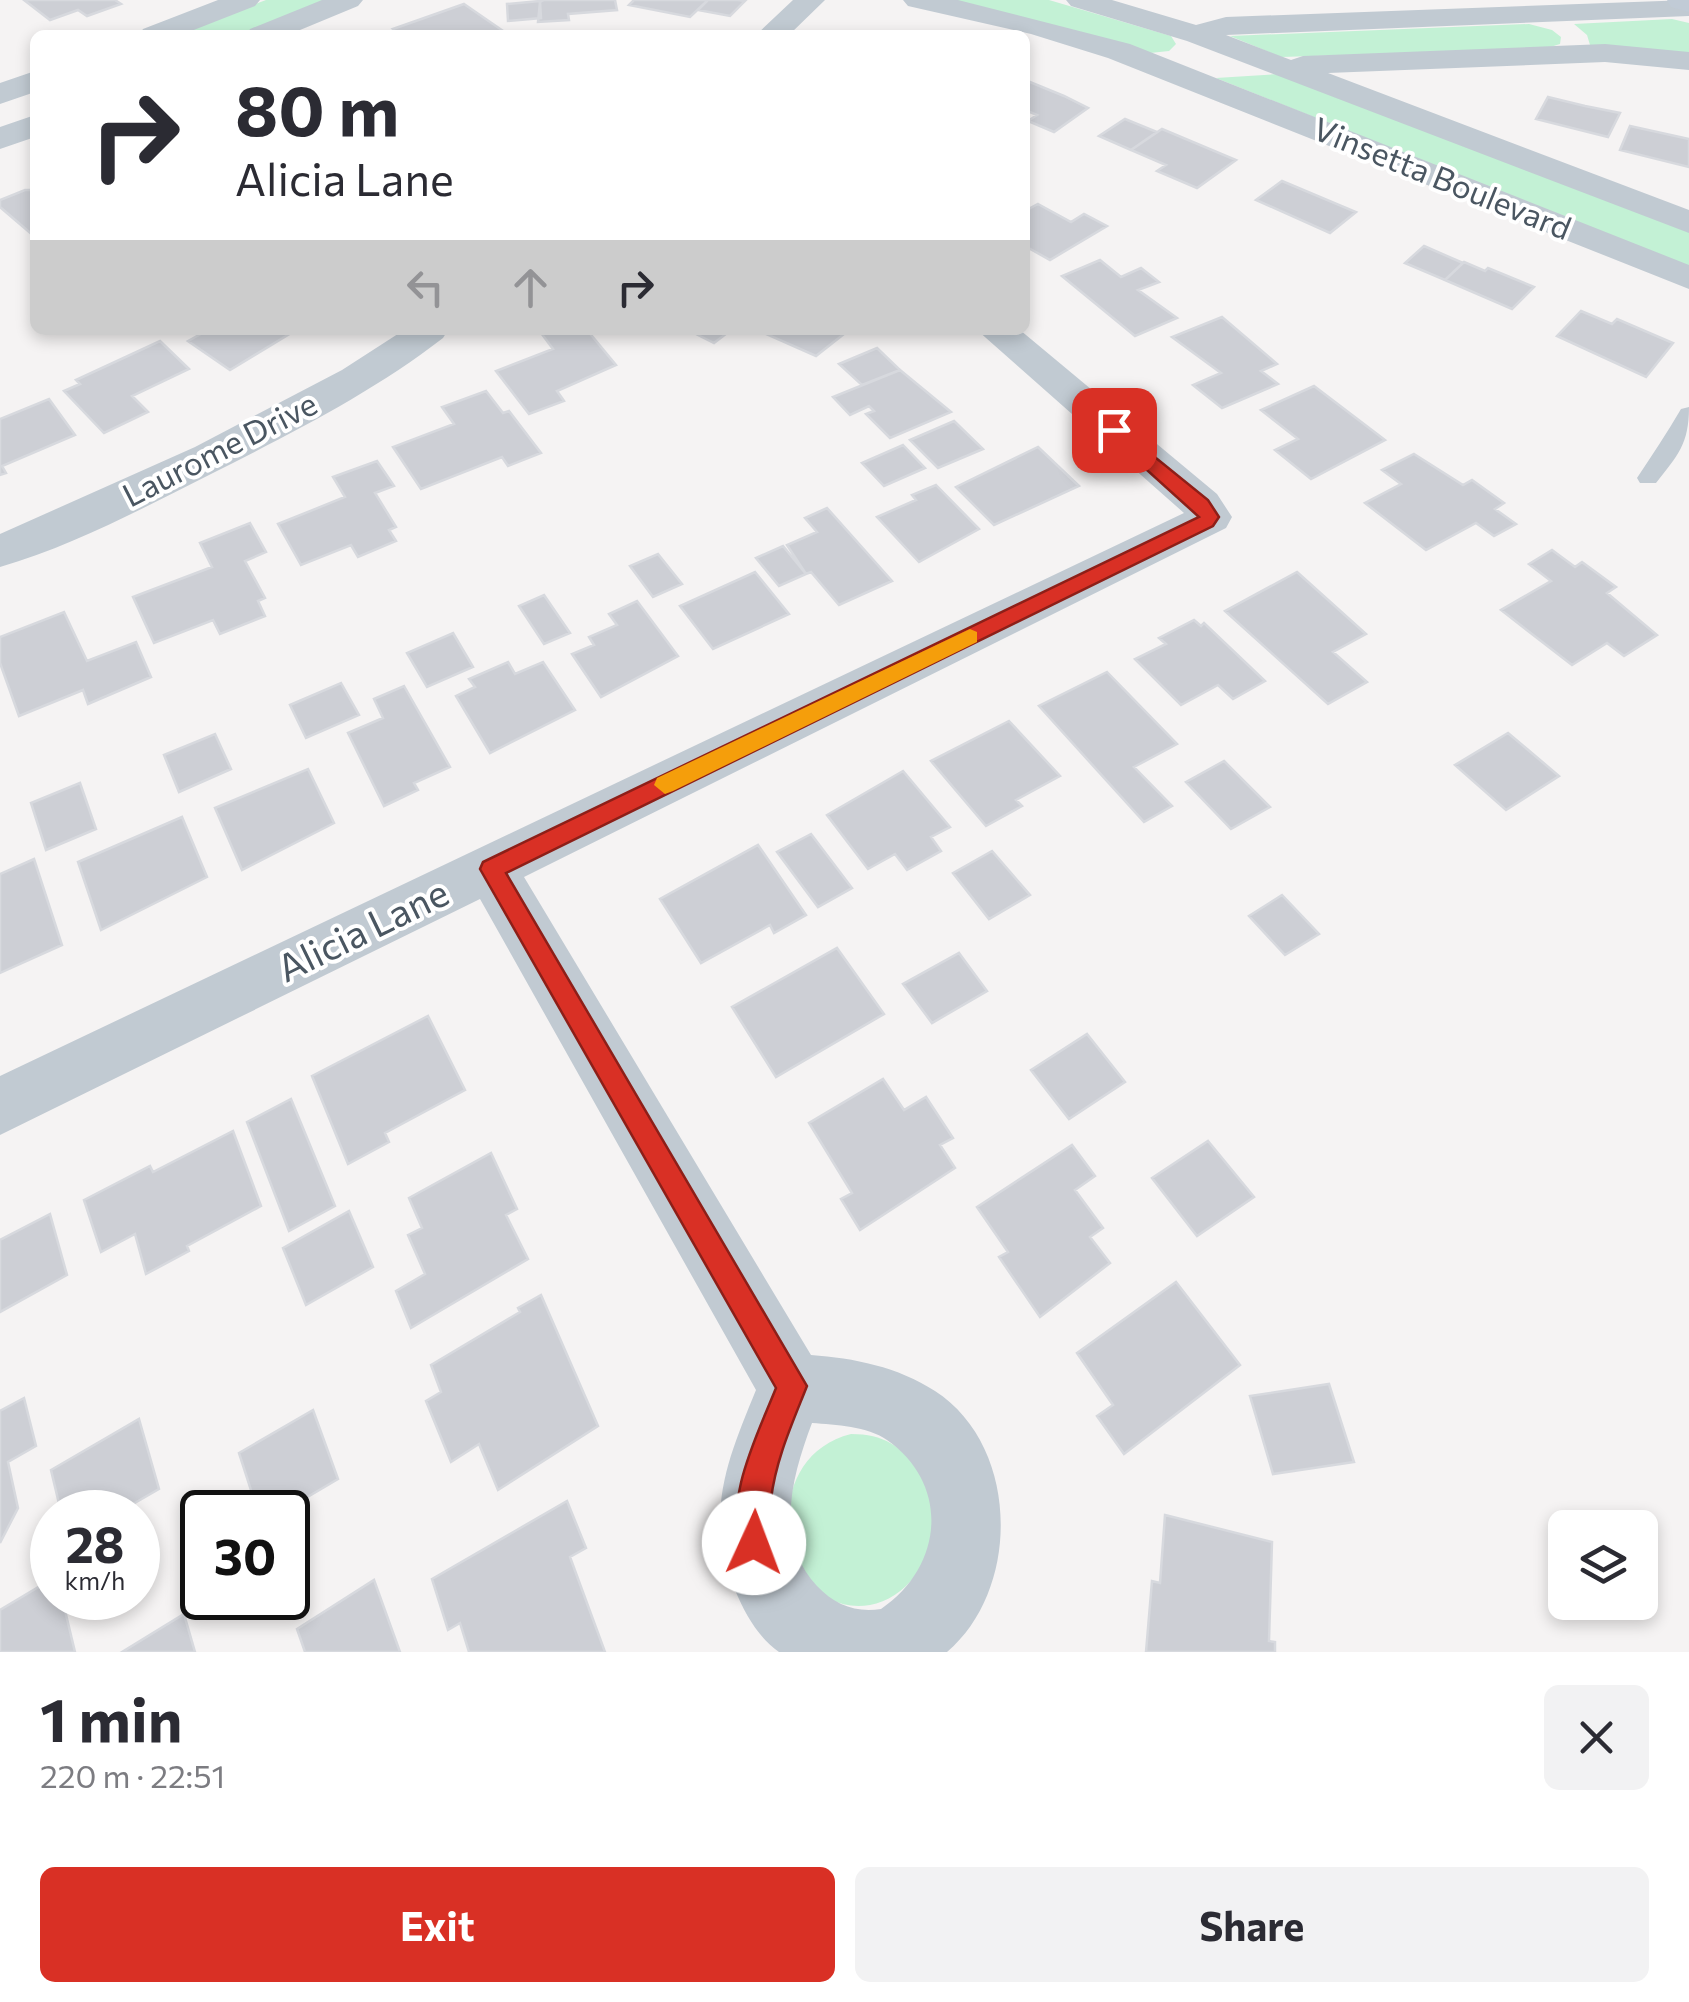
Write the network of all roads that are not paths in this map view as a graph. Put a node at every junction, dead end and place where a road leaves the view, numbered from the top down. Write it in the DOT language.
graph roads {
  1 [pos="245,0"];
  2 [pos="348,0"];
  3 [pos="810,0"];
  4 [pos="918,0"];
  5 [pos="1081,0"];
  6 [pos="1687,3"];
  7 [pos="1531,15"];
  8 [pos="167,30"];
  9 [pos="273,30"];
  10 [pos="777,30"];
  11 [pos="1198,35"];
  12 [pos="1566,55"];
  13 [pos="1689,61"];
  14 [pos="1281,66"];
  15 [pos="1180,70"];
  16 [pos="30,83"];
  17 [pos="0,94"];
  18 [pos="30,127"];
  19 [pos="0,140"];
  20 [pos="1689,222"];
  21 [pos="1689,278"];
  22 [pos="421,335"];
  23 [pos="1002,335"];
  24 [pos="1689,414"];
  25 [pos="1648,478"];
  26 [pos="0,551"];
  27 [pos="491,869"];
  28 [pos="0,1106"];
  29 [pos="792,1386"];
  1 -- 8 [label="street"];
  2 -- 9 [label="street"];
  3 -- 10 [label="street"];
  4 -- 15 [label="street, Vinsetta Boulevard"];
  5 -- 11 [label="street, Vinsetta Boulevard"];
  6 -- 7 [label="street, Vinsetta Boulevard"];
  7 -- 11 [label="street, Vinsetta Boulevard"];
  7 -- 12 [label="street, Vinsetta Boulevard"];
  11 -- 14 [label="street, Vinsetta Boulevard"];
  11 -- 15 [label="street"];
  12 -- 13 [label="street, Vinsetta Boulevard"];
  12 -- 14 [label="street, Vinsetta Boulevard"];
  14 -- 15 [label="street, Vinsetta Boulevard"];
  14 -- 20 [label="street, Vinsetta Boulevard"];
  15 -- 21 [label="street, Vinsetta Boulevard"];
  16 -- 17 [label="street"];
  18 -- 19 [label="street"];
  22 -- 26 [label="street, Laurome Drive"];
  23 -- 27 [label="street, Alicia Lane"];
  24 -- 25 [label="lane"];
  27 -- 28 [label="street, Alicia Lane"];
  27 -- 29 [label="street"];
}
